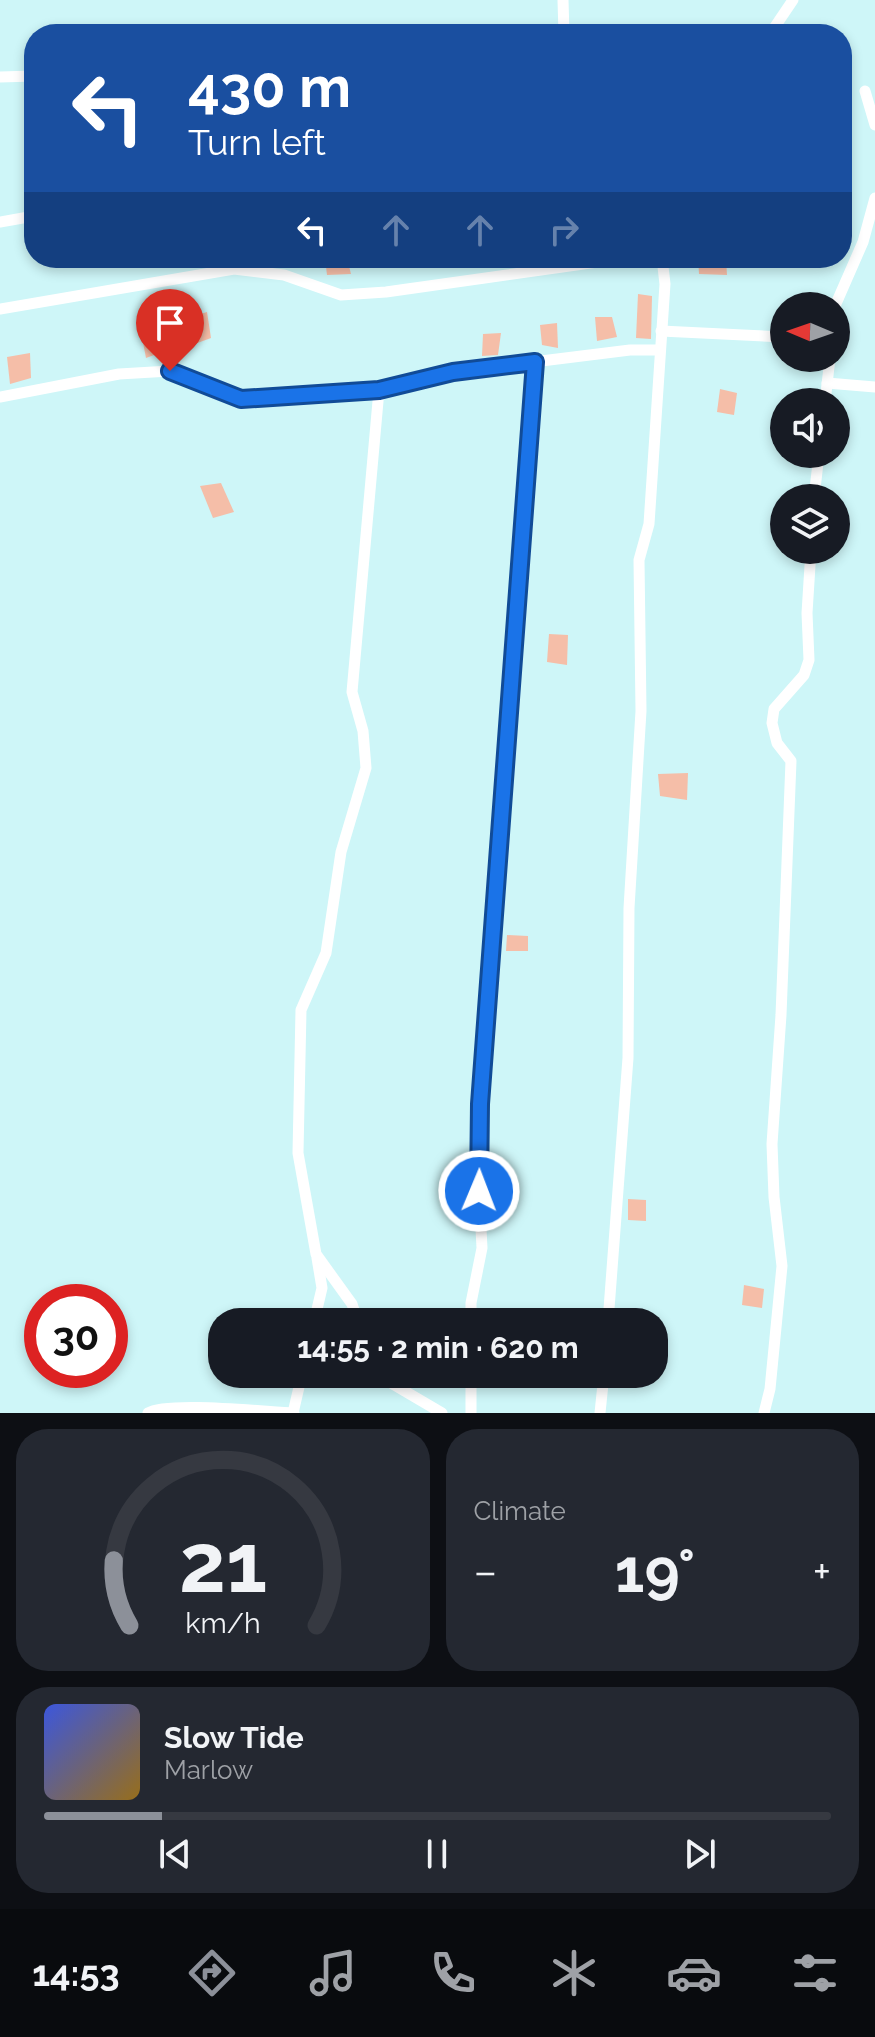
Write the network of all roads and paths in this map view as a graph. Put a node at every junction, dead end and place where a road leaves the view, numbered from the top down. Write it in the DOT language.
graph roads {
  1 [pos="563,0"];
  2 [pos="793,0"];
  3 [pos="564,24"];
  4 [pos="777,24"];
  5 [pos="24,76"];
  6 [pos="0,77"];
  7 [pos="865,91"];
  8 [pos="875,125"];
  9 [pos="875,198"];
  10 [pos="24,218"];
  11 [pos="0,222"];
  12 [pos="852,267"];
  13 [pos="555,268"];
  14 [pos="663,268"];
  15 [pos="852,268"];
  16 [pos="841,292"];
  17 [pos="0,309"];
  18 [pos="661,331"];
  19 [pos="770,336"];
  20 [pos="660,350"];
  21 [pos="535,362"];
  22 [pos="828,372"];
  23 [pos="827,383"];
  24 [pos="875,387"];
  25 [pos="826,388"];
  26 [pos="379,390"];
  27 [pos="0,397"];
  28 [pos="810,564"];
  29 [pos="316,1254"];
  30 [pos="317,1308"];
  31 [pos="353,1308"];
  32 [pos="471,1308"];
  33 [pos="609,1308"];
  34 [pos="299,1388"];
  35 [pos="400,1388"];
  36 [pos="471,1388"];
  37 [pos="603,1388"];
  38 [pos="148,1413"];
  39 [pos="294,1413"];
  40 [pos="442,1413"];
  41 [pos="471,1413"];
  42 [pos="600,1413"];
  43 [pos="764,1413"];
  1 -- 3 [label="street"];
  2 -- 4 [label="street"];
  5 -- 6 [label="street"];
  7 -- 8 [label="street"];
  9 -- 12 [label="street"];
  10 -- 11 [label="street"];
  13 -- 17 [label="street"];
  14 -- 18 [label="street"];
  15 -- 16 [label="street"];
  18 -- 19 [label="street"];
  18 -- 20 [label="street"];
  20 -- 21 [label="street"];
  20 -- 33 [label="street"];
  21 -- 26 [label="street"];
  21 -- 32 [label="street"];
  22 -- 23 [label="street"];
  23 -- 24 [label="street"];
  23 -- 25 [label="street"];
  26 -- 27 [label="street"];
  26 -- 29 [label="street"];
  28 -- 43 [label="street"];
  29 -- 30 [label="street"];
  29 -- 31 [label="street"];
  34 -- 39 [label="street"];
  35 -- 40 [label="street"];
  36 -- 41 [label="street"];
  37 -- 42 [label="street"];
  38 -- 39 [label="street"];
}
